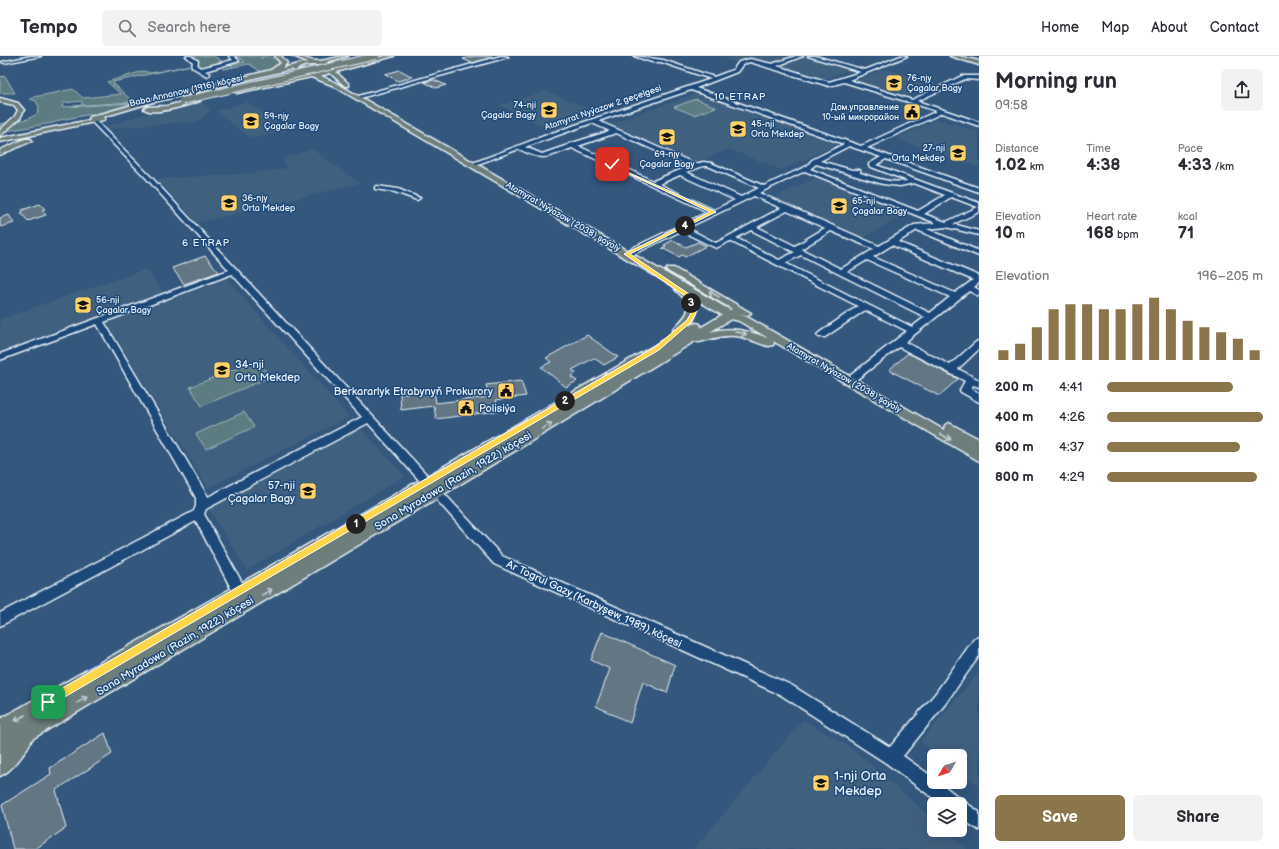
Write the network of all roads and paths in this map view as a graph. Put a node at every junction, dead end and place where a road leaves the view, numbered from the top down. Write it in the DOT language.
graph roads {
  1 [pos="0,56"];
  2 [pos="39,56"];
  3 [pos="188,56"];
  4 [pos="231,56"];
  5 [pos="278,56"];
  6 [pos="296,56"];
  7 [pos="307,56"];
  8 [pos="346,56"];
  9 [pos="363,56"];
  10 [pos="376,56"];
  11 [pos="391,56"];
  12 [pos="503,56"];
  13 [pos="636,56"];
  14 [pos="801,56"];
  15 [pos="810,56"];
  16 [pos="905,56"];
  17 [pos="953,56"];
  18 [pos="961,56"];
  19 [pos="336,57"];
  20 [pos="289,58"];
  21 [pos="4,62"];
  22 [pos="979,62"];
  23 [pos="316,63"];
  24 [pos="356,66"];
  25 [pos="772,66"];
  26 [pos="297,67"];
  27 [pos="2,68"];
  28 [pos="201,70"];
  29 [pos="330,71"];
  30 [pos="864,71"];
  31 [pos="271,72"];
  32 [pos="207,74"];
  33 [pos="312,75"];
  34 [pos="979,78"];
  35 [pos="715,79"];
  36 [pos="293,80"];
  37 [pos="844,80"];
  38 [pos="282,82"];
  39 [pos="691,88"];
  40 [pos="360,93"];
  41 [pos="0,100"];
  42 [pos="181,100"];
  43 [pos="912,101"];
  44 [pos="0,104"];
  45 [pos="147,109"];
  46 [pos="942,111"];
  47 [pos="13,114"];
  48 [pos="93,120"];
  49 [pos="592,121"];
  50 [pos="979,124"];
  51 [pos="0,126"];
  52 [pos="63,128"];
  53 [pos="617,131"];
  54 [pos="0,135"];
  55 [pos="0,140"];
  56 [pos="849,144"];
  57 [pos="571,145"];
  58 [pos="520,147"];
  59 [pos="862,148"];
  60 [pos="0,153"];
  61 [pos="886,157"];
  62 [pos="476,162"];
  63 [pos="814,162"];
  64 [pos="871,165"];
  65 [pos="695,166"];
  66 [pos="805,168"];
  67 [pos="680,172"];
  68 [pos="852,172"];
  69 [pos="915,181"];
  70 [pos="653,184"];
  71 [pos="377,188"];
  72 [pos="764,188"];
  73 [pos="979,190"];
  74 [pos="753,193"];
  75 [pos="951,194"];
  76 [pos="417,198"];
  77 [pos="739,199"];
  78 [pos="979,204"];
  79 [pos="786,208"];
  80 [pos="979,209"];
  81 [pos="713,212"];
  82 [pos="920,214"];
  83 [pos="946,225"];
  84 [pos="751,227"];
  85 [pos="832,227"];
  86 [pos="917,227"];
  87 [pos="681,228"];
  88 [pos="602,230"];
  89 [pos="979,233"];
  90 [pos="729,238"];
  91 [pos="892,242"];
  92 [pos="879,249"];
  93 [pos="630,250"];
  94 [pos="797,250"];
  95 [pos="979,254"];
  96 [pos="867,256"];
  97 [pos="779,263"];
  98 [pos="233,271"];
  99 [pos="841,272"];
  100 [pos="979,279"];
  101 [pos="968,288"];
  102 [pos="979,293"];
  103 [pos="956,297"];
  104 [pos="865,306"];
  105 [pos="731,309"];
  106 [pos="932,316"];
  107 [pos="99,320"];
  108 [pos="914,331"];
  109 [pos="822,335"];
  110 [pos="899,343"];
  111 [pos="979,344"];
  112 [pos="661,352"];
  113 [pos="0,357"];
  114 [pos="951,370"];
  115 [pos="853,378"];
  116 [pos="975,382"];
  117 [pos="979,398"];
  118 [pos="369,418"];
  119 [pos="979,445"];
  120 [pos="979,456"];
  121 [pos="432,487"];
  122 [pos="200,510"];
  123 [pos="240,592"];
  124 [pos="0,620"];
  125 [pos="979,644"];
  126 [pos="0,729"];
  127 [pos="27,734"];
  128 [pos="0,748"];
  129 [pos="892,758"];
  130 [pos="0,767"];
  131 [pos="945,797"];
  132 [pos="967,813"];
  133 [pos="979,822"];
  1 -- 21 [label="street"];
  2 -- 21 [label="street"];
  3 -- 28 [label="street"];
  4 -- 28 [label="street"];
  5 -- 31 [label="main road"];
  6 -- 23 [label="main road"];
  7 -- 19 [label="main road"];
  8 -- 19 [label="main road"];
  8 -- 24 [label="main road"];
  9 -- 42 [label="main road, Baba Annanow (1916) köçesi, bridge"];
  10 -- 42 [label="main road, Baba Annanow (1916) köçesi, bridge"];
  11 -- 24 [label="main road"];
  12 -- 40 [label="street"];
  13 -- 35 [label="street"];
  14 -- 25 [label="street"];
  15 -- 30 [label="street"];
  16 -- 30 [label="street"];
  17 -- 22 [label="main road"];
  18 -- 22 [label="main road"];
  19 -- 23 [label="main road"];
  20 -- 26 [label="main road"];
  21 -- 27 [label="street"];
  23 -- 26 [label="main road"];
  23 -- 29 [label="main road, Atamyrat Nyýazow (2038) şaýoly"];
  24 -- 29 [label="main road"];
  24 -- 40 [label="main road"];
  25 -- 35 [label="street, Atamyrat Nyýazow 2 geçelgesi"];
  25 -- 37 [label="street, Atamyrat Nyýazow 2 geçelgesi"];
  26 -- 31 [label="main road"];
  26 -- 33 [label="main road, Atamyrat Nyýazow (2038) şaýoly"];
  28 -- 32 [label="street"];
  29 -- 33 [label="main road"];
  29 -- 40 [label="main road, Atamyrat Nyýazow (2038) şaýoly"];
  30 -- 37 [label="street"];
  31 -- 38 [label="main road"];
  31 -- 48 [label="main road"];
  33 -- 36 [label="main road"];
  33 -- 40 [label="main road, Atamyrat Nyýazow (2038) şaýoly"];
  34 -- 43 [label="street"];
  35 -- 39 [label="street, Atamyrat Nyýazow 2 geçelgesi"];
  36 -- 38 [label="main road"];
  36 -- 40 [label="main road"];
  37 -- 43 [label="street"];
  38 -- 45 [label="main road"];
  39 -- 49 [label="street, Atamyrat Nyýazow 2 geçelgesi"];
  39 -- 56 [label="street"];
  40 -- 62 [label="main road, Atamyrat Nyýazow (2038) şaýoly"];
  41 -- 47 [label="main road"];
  42 -- 45 [label="main road, Baba Annanow (1916) köçesi"];
  42 -- 48 [label="main road, Baba Annanow (1916) köçesi"];
  43 -- 46 [label="street"];
  44 -- 47 [label="main road"];
  45 -- 48 [label="main road, Baba Annanow (1916) köçesi"];
  46 -- 50 [label="street"];
  46 -- 59 [label="street"];
  47 -- 51 [label="main road"];
  47 -- 54 [label="main road"];
  48 -- 52 [label="main road, Baba Annanow (1916) köçesi"];
  48 -- 54 [label="main road, Baba Annanow (1916) köçesi"];
  48 -- 98 [label="street, Ar Togrul Gazy (Karbyşew, 1989) köçesi"];
  49 -- 53 [label="street"];
  49 -- 58 [label="street, Atamyrat Nyýazow 2 geçelgesi"];
  52 -- 55 [label="main road, Baba Annanow (1916) köçesi"];
  52 -- 60 [label="main road"];
  53 -- 57 [label="street"];
  53 -- 65 [label="street"];
  56 -- 59 [label="street"];
  56 -- 63 [label="street"];
  57 -- 58 [label="street"];
  57 -- 70 [label="street"];
  58 -- 62 [label="street, Atamyrat Nyýazow 2 geçelgesi"];
  59 -- 61 [label="street"];
  61 -- 64 [label="street"];
  61 -- 73 [label="street"];
  62 -- 88 [label="main road, Atamyrat Nyýazow (2038) şaýoly"];
  62 -- 93 [label="main road, Atamyrat Nyýazow (2038) şaýoly"];
  63 -- 66 [label="street"];
  63 -- 68 [label="street"];
  64 -- 68 [label="street"];
  64 -- 69 [label="street"];
  65 -- 67 [label="street"];
  65 -- 72 [label="street"];
  66 -- 72 [label="street"];
  66 -- 82 [label="street"];
  67 -- 70 [label="street"];
  67 -- 77 [label="street"];
  68 -- 69 [label="street"];
  69 -- 75 [label="street"];
  70 -- 81 [label="street"];
  71 -- 76 [label="street"];
  72 -- 74 [label="street"];
  74 -- 77 [label="street"];
  74 -- 79 [label="street"];
  75 -- 78 [label="street"];
  75 -- 82 [label="street"];
  77 -- 81 [label="street"];
  79 -- 84 [label="street"];
  79 -- 85 [label="street"];
  80 -- 83 [label="street"];
  81 -- 87 [label="street"];
  82 -- 83 [label="street"];
  83 -- 86 [label="street"];
  83 -- 89 [label="street"];
  84 -- 90 [label="street"];
  84 -- 94 [label="street"];
  85 -- 92 [label="street"];
  85 -- 94 [label="street"];
  86 -- 91 [label="street"];
  86 -- 95 [label="street"];
  87 -- 90 [label="street"];
  87 -- 93 [label="street"];
  90 -- 97 [label="street"];
  91 -- 92 [label="street"];
  91 -- 100 [label="street"];
  92 -- 96 [label="street"];
  93 -- 105 [label="main road, Atamyrat Nyýazow (2038) şaýoly"];
  93 -- 112 [label="main road"];
  94 -- 97 [label="street"];
  94 -- 99 [label="street"];
  96 -- 99 [label="street"];
  96 -- 103 [label="street"];
  97 -- 104 [label="street"];
  98 -- 107 [label="street"];
  98 -- 118 [label="street, Ar Togrul Gazy (Karbyşew, 1989) köçesi"];
  99 -- 106 [label="street"];
  100 -- 101 [label="street"];
  101 -- 102 [label="street"];
  101 -- 103 [label="street"];
  103 -- 106 [label="street"];
  104 -- 108 [label="street"];
  104 -- 109 [label="street"];
  105 -- 112 [label="main road, Sona Myradowa (Razin, 1922) köçesi"];
  105 -- 115 [label="main road, Atamyrat Nyýazow (2038) şaýoly"];
  106 -- 108 [label="street"];
  107 -- 113 [label="street"];
  107 -- 122 [label="street"];
  108 -- 110 [label="street"];
  110 -- 114 [label="street"];
  110 -- 115 [label="street"];
  111 -- 114 [label="street"];
  112 -- 115 [label="main road, one-way"];
  112 -- 121 [label="main road, Sona Myradowa (Razin, 1922) köçesi"];
  114 -- 116 [label="street"];
  115 -- 119 [label="main road, Atamyrat Nyýazow (2038) şaýoly"];
  115 -- 120 [label="main road, Atamyrat Nyýazow (2038) şaýoly, one-way"];
  116 -- 117 [label="street"];
  118 -- 121 [label="street, Ar Togrul Gazy (Karbyşew, 1989) köçesi"];
  118 -- 122 [label="street"];
  121 -- 123 [label="main road"];
  127 -- 121 [label="main road, Sona Myradowa (Razin, 1922) köçesi, one-way"];
  121 -- 129 [label="street, Ar Togrul Gazy (Karbyşew, 1989) köçesi"];
  122 -- 123 [label="street"];
  122 -- 124 [label="street"];
  123 -- 126 [label="main road, one-way"];
  125 -- 129 [label="street"];
  127 -- 128 [label="main road, Sona Myradowa (Razin, 1922) köçesi"];
  127 -- 130 [label="main road"];
  129 -- 131 [label="street, Ar Togrul Gazy (Karbyşew, 1989) köçesi"];
  132 -- 133 [label="street"];
}
